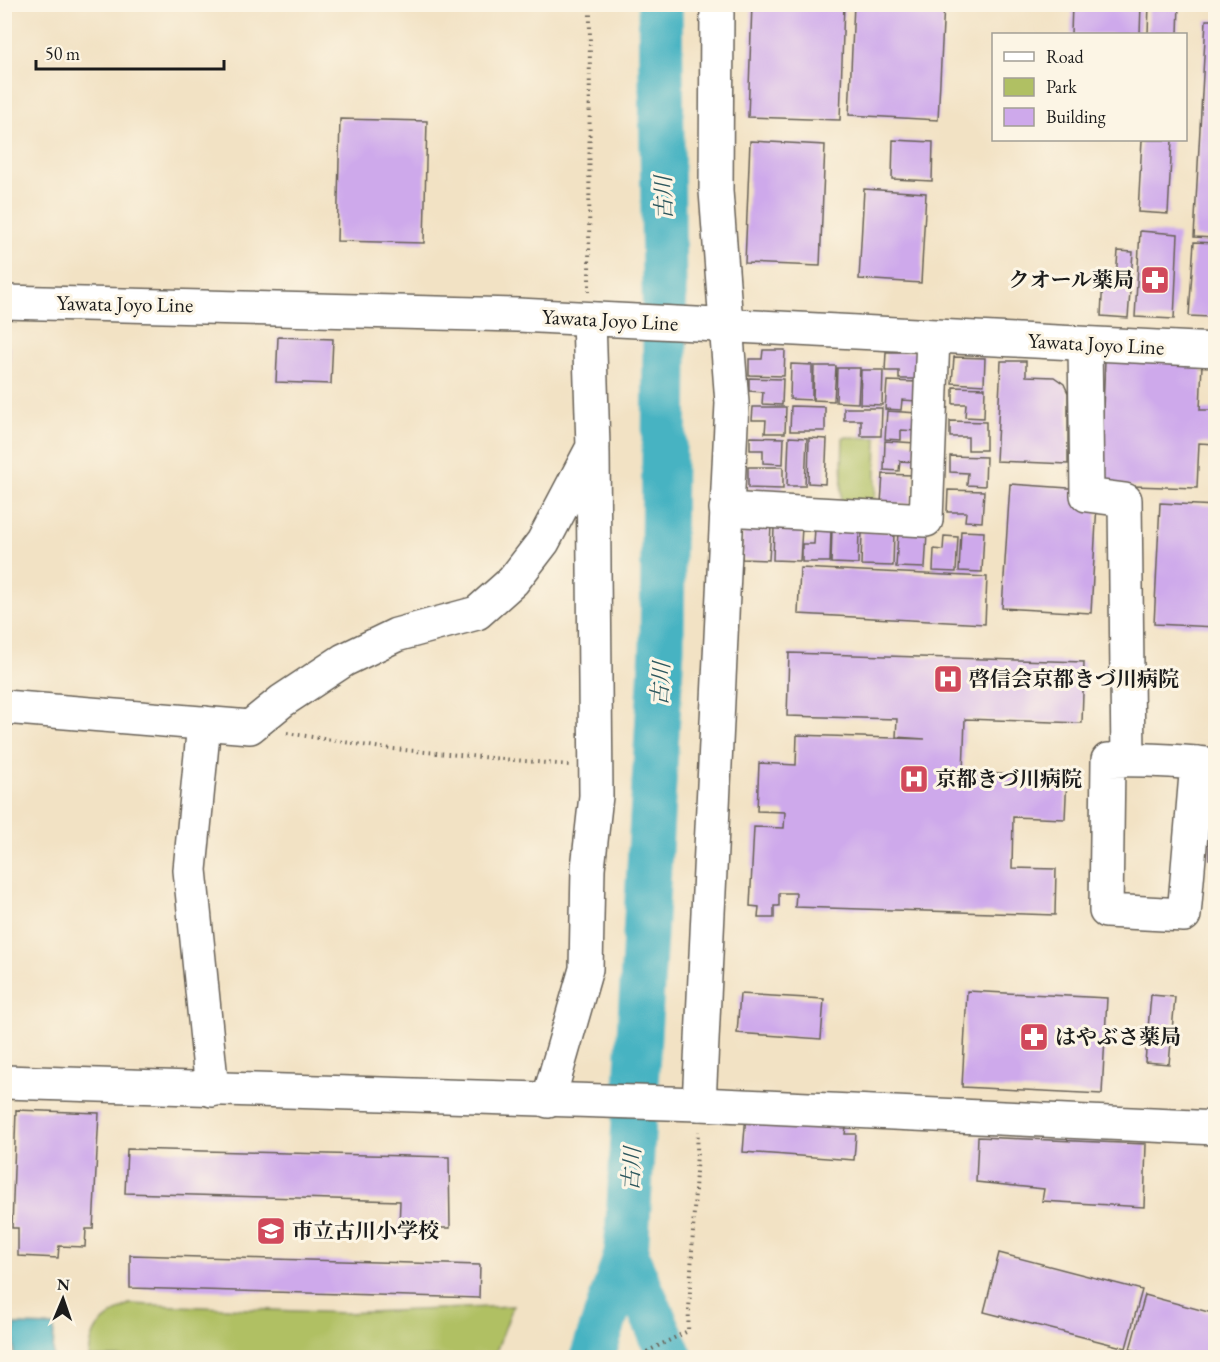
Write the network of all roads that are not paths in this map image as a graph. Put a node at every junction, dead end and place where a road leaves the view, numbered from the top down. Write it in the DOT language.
graph roads {
  1 [pos="717,4"];
  2 [pos="4,302"];
  3 [pos="598,319"];
  4 [pos="718,326"];
  5 [pos="933,337"];
  6 [pos="1085,344"];
  7 [pos="1215,350"];
  8 [pos="593,447"];
  9 [pos="726,508"];
  10 [pos="4,707"];
  11 [pos="204,723"];
  12 [pos="1128,759"];
  13 [pos="1206,764"];
  14 [pos="4,1082"];
  15 [pos="212,1089"];
  16 [pos="556,1102"];
  17 [pos="699,1104"];
  18 [pos="1200,1127"];
  19 [pos="1215,1139"];
  1 -- 4 [label="street"];
  2 -- 3 [label="street, Yawata Joyo Line"];
  3 -- 4 [label="street, Yawata Joyo Line"];
  3 -- 8 [label="street"];
  4 -- 5 [label="street, Yawata Joyo Line"];
  4 -- 9 [label="street"];
  5 -- 6 [label="street, Yawata Joyo Line"];
  5 -- 9 [label="street"];
  6 -- 7 [label="street, Yawata Joyo Line"];
  6 -- 12 [label="street"];
  8 -- 11 [label="street"];
  8 -- 16 [label="street"];
  9 -- 17 [label="street"];
  10 -- 11 [label="street"];
  11 -- 15 [label="street"];
  12 -- 13 [label="street"];
  12 -- 13 [label="street"];
  14 -- 15 [label="street"];
  15 -- 16 [label="street"];
  16 -- 17 [label="street"];
  17 -- 18 [label="street"];
  18 -- 19 [label="street"];
}
